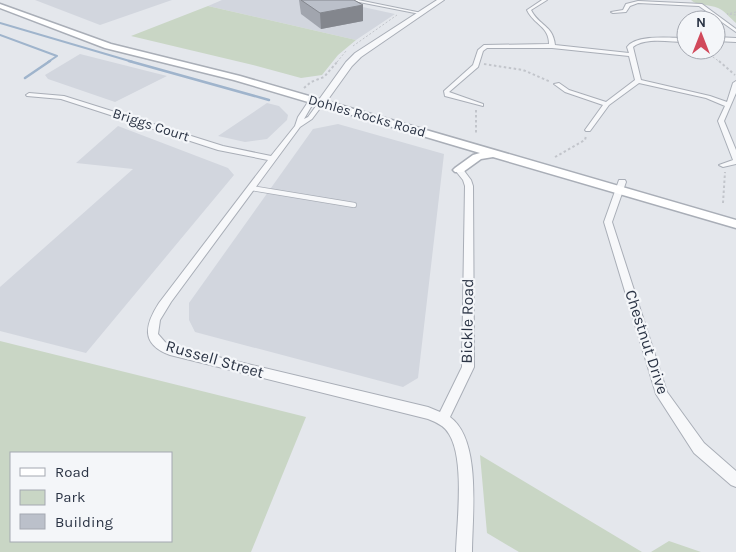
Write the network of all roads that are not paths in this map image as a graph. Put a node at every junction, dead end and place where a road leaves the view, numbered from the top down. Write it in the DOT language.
graph roads {
  1 [pos="6,0"];
  2 [pos="351,0"];
  3 [pos="434,0"];
  4 [pos="441,0"];
  5 [pos="545,0"];
  6 [pos="637,1"];
  7 [pos="0,6"];
  8 [pos="613,12"];
  9 [pos="417,13"];
  10 [pos="736,34"];
  11 [pos="676,40"];
  12 [pos="552,46"];
  13 [pos="632,55"];
  14 [pos="638,81"];
  15 [pos="736,83"];
  16 [pos="557,84"];
  17 [pos="29,96"];
  18 [pos="319,98"];
  19 [pos="607,104"];
  20 [pos="481,105"];
  21 [pos="729,105"];
  22 [pos="588,130"];
  23 [pos="494,153"];
  24 [pos="273,159"];
  25 [pos="736,160"];
  26 [pos="723,165"];
  27 [pos="459,170"];
  28 [pos="620,186"];
  29 [pos="252,188"];
  30 [pos="354,205"];
  31 [pos="736,215"];
  32 [pos="736,224"];
  33 [pos="443,418"];
  34 [pos="736,480"];
  35 [pos="464,552"];
  1 -- 18 [label="main road, Dohles Rocks Road"];
  2 -- 9 [label="street"];
  3 -- 9 [label="street"];
  4 -- 9 [label="street"];
  5 -- 12 [label="street"];
  6 -- 8 [label="street"];
  6 -- 10 [label="street"];
  7 -- 18 [label="main road, Dohles Rocks Road"];
  9 -- 18 [label="street"];
  11 -- 13 [label="street"];
  12 -- 13 [label="street"];
  12 -- 20 [label="street"];
  13 -- 14 [label="street"];
  14 -- 19 [label="street"];
  14 -- 21 [label="street"];
  15 -- 21 [label="street"];
  16 -- 19 [label="street"];
  17 -- 24 [label="street, Briggs Court"];
  18 -- 23 [label="main road, Dohles Rocks Road"];
  18 -- 24 [label="street, Russell Street"];
  18 -- 28 [label="main road, Dohles Rocks Road"];
  19 -- 22 [label="street"];
  21 -- 25 [label="street"];
  23 -- 27 [label="main road"];
  23 -- 28 [label="main road, Dohles Rocks Road"];
  24 -- 29 [label="street, Russell Street"];
  25 -- 26 [label="street"];
  27 -- 33 [label="street, Bickle Road"];
  28 -- 31 [label="main road, Dohles Rocks Road"];
  28 -- 32 [label="main road, Dohles Rocks Road"];
  28 -- 34 [label="street, Chestnut Drive"];
  29 -- 30 [label="lane"];
  29 -- 33 [label="street, Russell Street"];
  33 -- 35 [label="street"];
}
